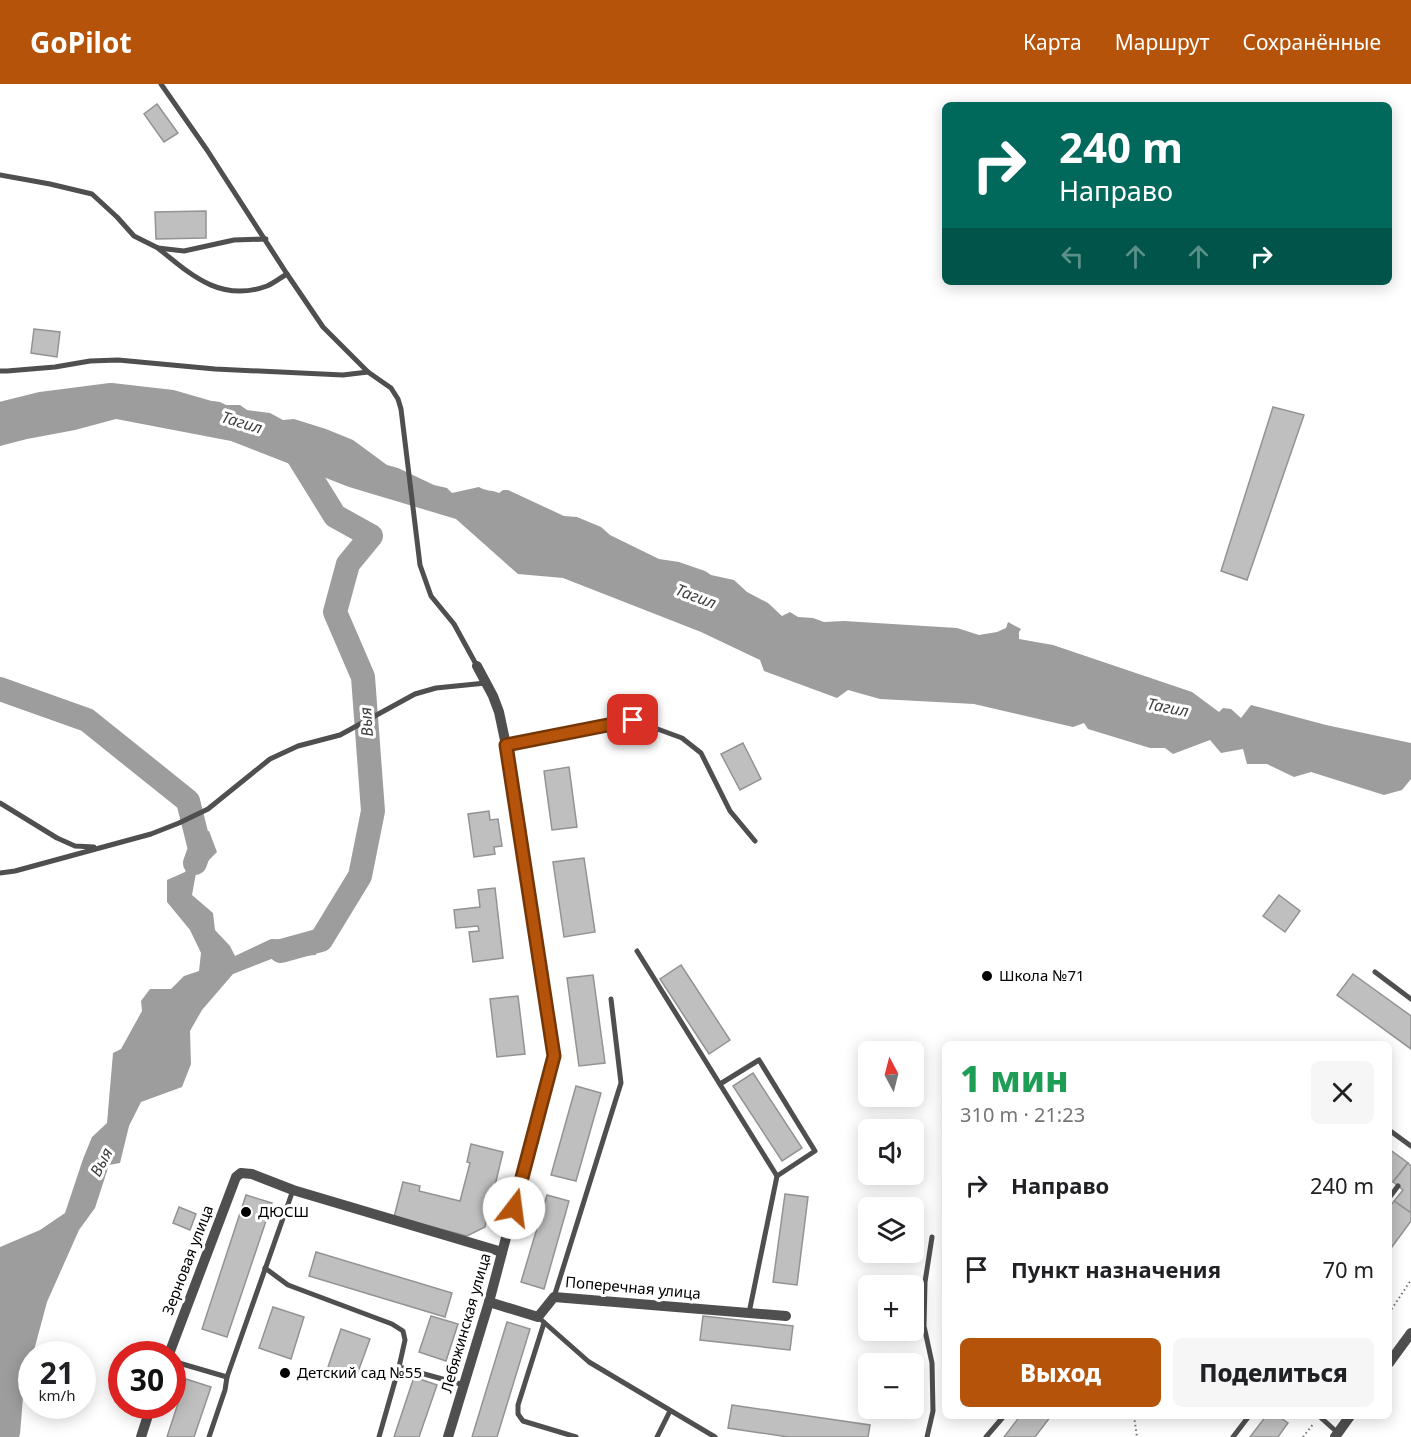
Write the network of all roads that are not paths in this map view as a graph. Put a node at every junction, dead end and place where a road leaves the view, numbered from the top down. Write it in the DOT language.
graph roads {
  1 [pos="161,84"];
  2 [pos="0,175"];
  3 [pos="266,239"];
  4 [pos="158,248"];
  5 [pos="287,274"];
  6 [pos="0,370"];
  7 [pos="368,372"];
  8 [pos="477,666"];
  9 [pos="487,683"];
  10 [pos="506,745"];
  11 [pos="0,803"];
  12 [pos="755,841"];
  13 [pos="102,847"];
  14 [pos="0,873"];
  15 [pos="637,951"];
  16 [pos="1375,972"];
  17 [pos="611,999"];
  18 [pos="1411,999"];
  19 [pos="720,1084"];
  20 [pos="1392,1132"];
  21 [pos="1411,1146"];
  22 [pos="777,1176"];
  23 [pos="1398,1186"];
  24 [pos="293,1190"];
  25 [pos="1392,1194"];
  26 [pos="932,1237"];
  27 [pos="502,1252"];
  28 [pos="265,1268"];
  29 [pos="554,1297"];
  30 [pos="489,1302"];
  31 [pos="749,1313"];
  32 [pos="786,1316"];
  33 [pos="541,1320"];
  34 [pos="1411,1333"];
  35 [pos="174,1341"];
  36 [pos="1392,1359"];
  37 [pos="186,1365"];
  38 [pos="399,1367"];
  39 [pos="227,1377"];
  40 [pos="464,1385"];
  41 [pos="670,1411"];
  42 [pos="147,1419"];
  43 [pos="1001,1419"];
  44 [pos="1247,1419"];
  45 [pos="1322,1419"];
  46 [pos="1348,1419"];
  47 [pos="1338,1436"];
  48 [pos="141,1437"];
  49 [pos="209,1437"];
  50 [pos="379,1437"];
  51 [pos="448,1437"];
  52 [pos="576,1437"];
  53 [pos="657,1437"];
  54 [pos="715,1437"];
  55 [pos="927,1437"];
  56 [pos="986,1437"];
  57 [pos="1233,1437"];
  1 -- 3 [label="lane"];
  2 -- 4 [label="lane"];
  3 -- 4 [label="lane"];
  3 -- 5 [label="lane"];
  4 -- 5 [label="lane"];
  5 -- 7 [label="lane"];
  6 -- 7 [label="lane"];
  7 -- 8 [label="lane, Лебяжинская улица"];
  8 -- 9 [label="street, Лебяжинская улица"];
  9 -- 10 [label="street, Лебяжинская улица"];
  9 -- 13 [label="lane"];
  10 -- 12 [label="lane"];
  10 -- 27 [label="street, Лебяжинская улица"];
  11 -- 13 [label="lane"];
  13 -- 14 [label="lane"];
  15 -- 19 [label="lane"];
  16 -- 18 [label="lane"];
  17 -- 29 [label="lane"];
  19 -- 22 [label="lane"];
  19 -- 22 [label="lane"];
  20 -- 21 [label="lane"];
  22 -- 31 [label="lane"];
  23 -- 25 [label="lane"];
  24 -- 27 [label="street"];
  24 -- 28 [label="lane"];
  24 -- 35 [label="street, Зерновая улица"];
  26 -- 55 [label="lane"];
  27 -- 30 [label="street, Лебяжинская улица"];
  28 -- 38 [label="lane"];
  28 -- 39 [label="lane"];
  29 -- 31 [label="street, Поперечная улица"];
  29 -- 33 [label="street, Поперечная улица"];
  30 -- 33 [label="street"];
  30 -- 40 [label="street, Лебяжинская улица"];
  31 -- 32 [label="street, Поперечная улица"];
  33 -- 41 [label="lane"];
  33 -- 52 [label="lane"];
  34 -- 36 [label="street"];
  37 -- 39 [label="lane"];
  38 -- 40 [label="lane"];
  38 -- 50 [label="lane"];
  39 -- 49 [label="lane"];
  40 -- 51 [label="street, Лебяжинская улица"];
  41 -- 53 [label="lane"];
  41 -- 54 [label="lane"];
  42 -- 48 [label="street"];
  43 -- 56 [label="lane"];
  44 -- 57 [label="lane"];
  45 -- 47 [label="lane"];
  46 -- 47 [label="street"];
}
